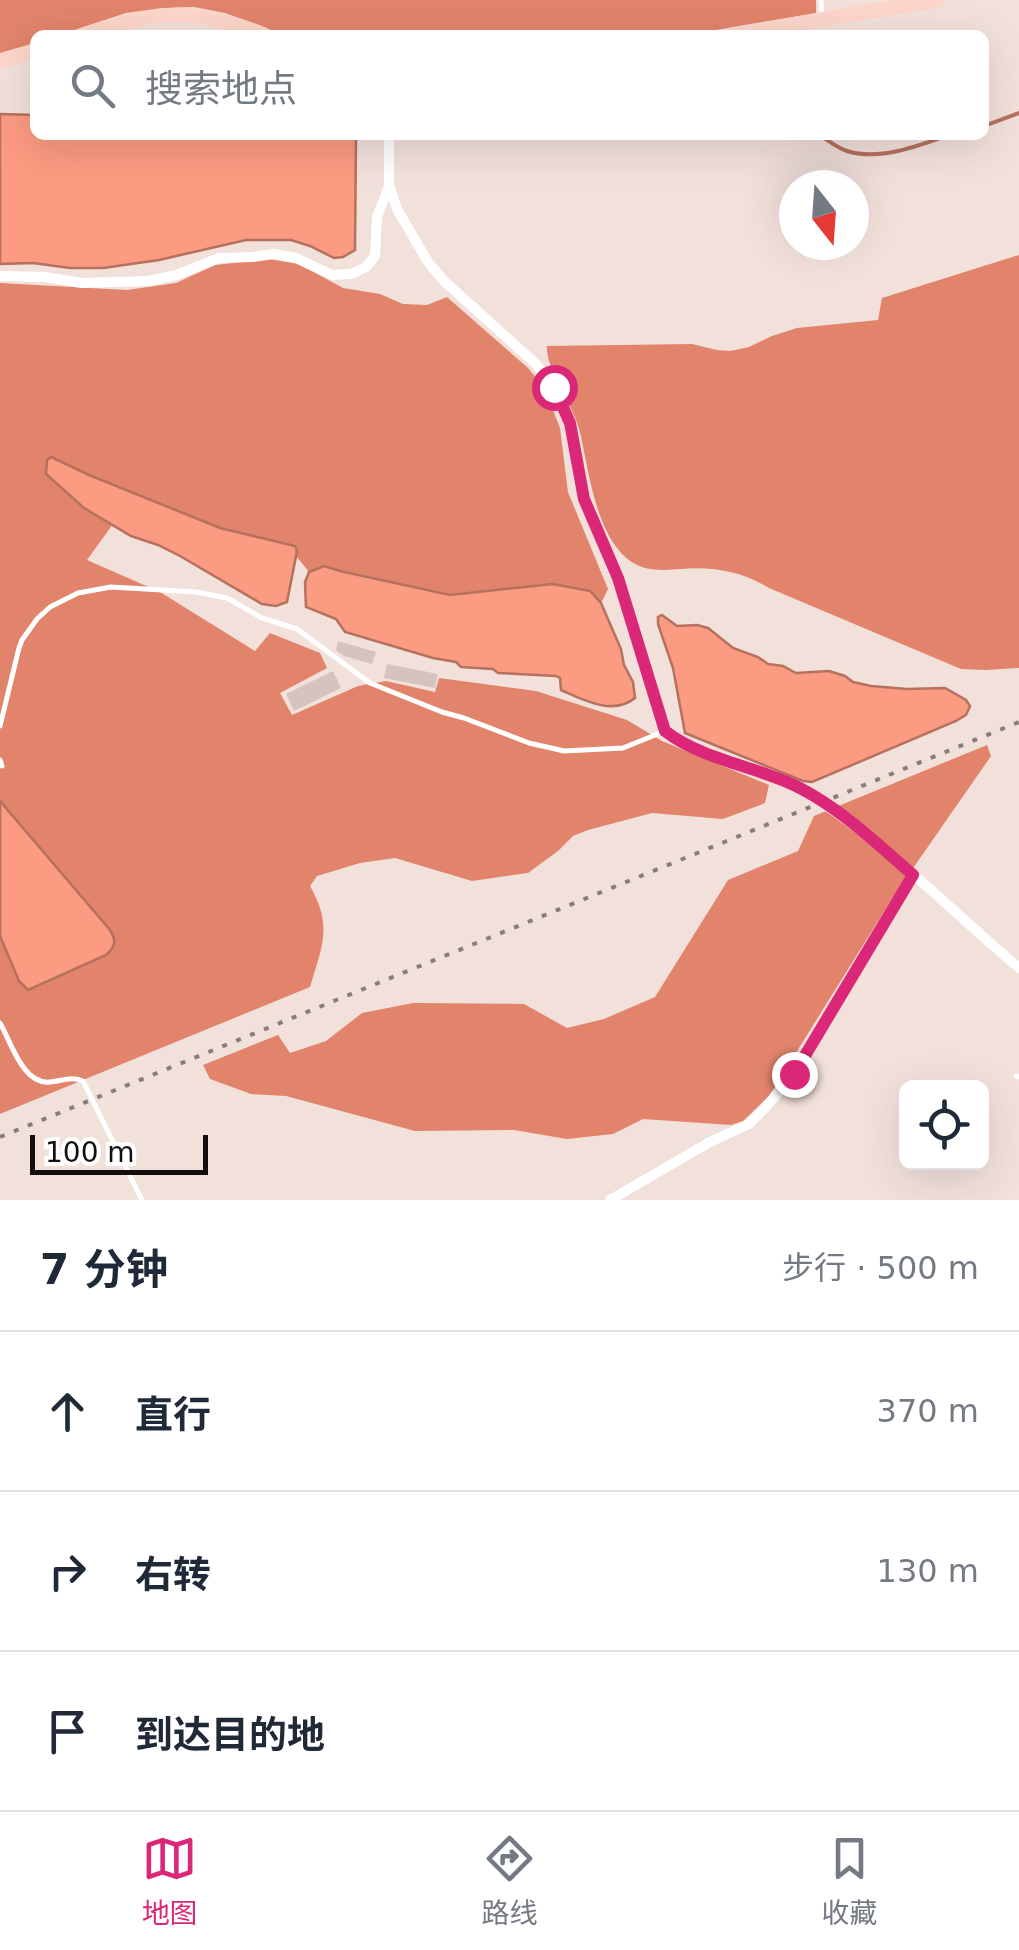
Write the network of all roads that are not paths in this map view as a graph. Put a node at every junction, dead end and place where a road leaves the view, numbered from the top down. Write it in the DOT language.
graph roads {
  1 [pos="821,0"];
  2 [pos="937,0"];
  3 [pos="822,20"];
  4 [pos="100,30"];
  5 [pos="250,30"];
  6 [pos="762,30"];
  7 [pos="30,52"];
  8 [pos="0,61"];
  9 [pos="389,140"];
  10 [pos="389,185"];
  11 [pos="0,276"];
  12 [pos="0,726"];
  13 [pos="665,731"];
  14 [pos="913,875"];
  15 [pos="1019,968"];
  16 [pos="0,1022"];
  17 [pos="142,1200"];
  18 [pos="610,1200"];
  1 -- 3 [label="lane"];
  2 -- 3 [label="street"];
  3 -- 6 [label="street"];
  4 -- 5 [label="street"];
  7 -- 8 [label="street"];
  9 -- 10 [label="street"];
  10 -- 11 [label="street"];
  10 -- 13 [label="street"];
  12 -- 13 [label="lane"];
  13 -- 14 [label="street"];
  14 -- 15 [label="street"];
  14 -- 18 [label="street"];
  16 -- 17 [label="lane"];
}
